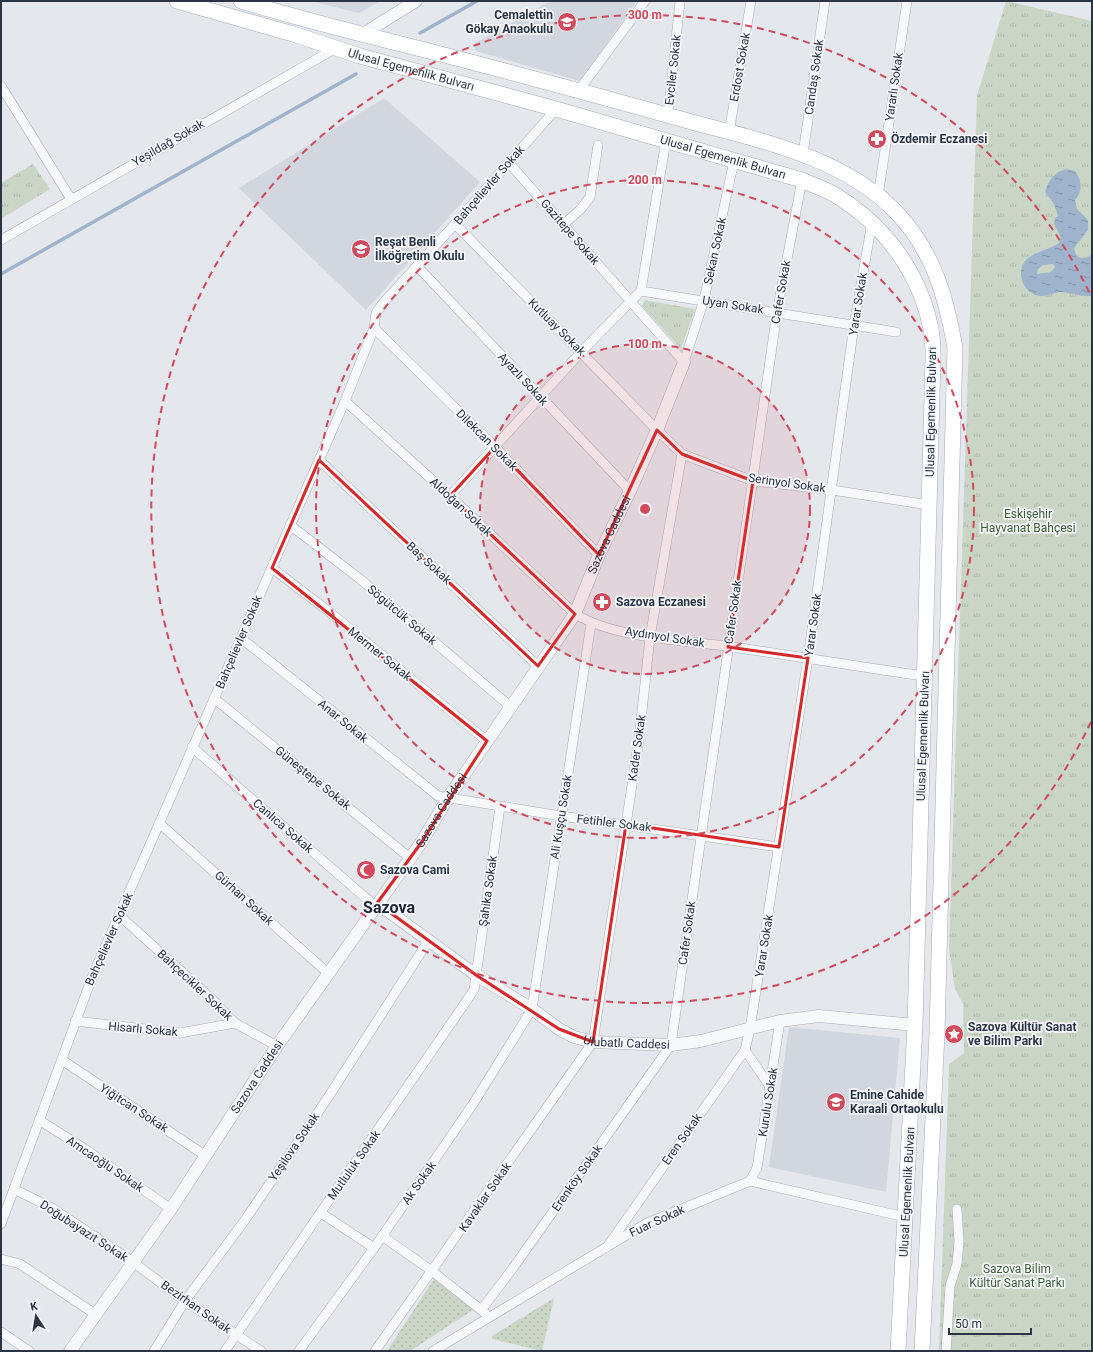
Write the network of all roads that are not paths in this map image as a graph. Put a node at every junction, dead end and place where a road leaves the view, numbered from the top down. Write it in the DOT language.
graph roads {
  1 [pos="177,1"];
  2 [pos="241,1"];
  3 [pos="416,1"];
  4 [pos="645,1"];
  5 [pos="680,1"];
  6 [pos="751,1"];
  7 [pos="825,1"];
  8 [pos="907,1"];
  9 [pos="363,34"];
  10 [pos="336,48"];
  11 [pos="1,86"];
  12 [pos="580,90"];
  13 [pos="556,109"];
  14 [pos="668,116"];
  15 [pos="729,133"];
  16 [pos="666,140"];
  17 [pos="598,145"];
  18 [pos="803,154"];
  19 [pos="734,161"];
  20 [pos="509,163"];
  21 [pos="802,180"];
  22 [pos="878,197"];
  23 [pos="72,199"];
  24 [pos="872,222"];
  25 [pos="456,224"];
  26 [pos="564,224"];
  27 [pos="1,240"];
  28 [pos="417,266"];
  29 [pos="641,291"];
  30 [pos="704,300"];
  31 [pos="631,301"];
  32 [pos="777,312"];
  33 [pos="854,325"];
  34 [pos="374,328"];
  35 [pos="896,332"];
  36 [pos="581,352"];
  37 [pos="684,362"];
  38 [pos="540,397"];
  39 [pos="345,401"];
  40 [pos="657,430"];
  41 [pos="495,447"];
  42 [pos="682,454"];
  43 [pos="319,460"];
  44 [pos="753,481"];
  45 [pos="832,490"];
  46 [pos="630,491"];
  47 [pos="450,496"];
  48 [pos="929,505"];
  49 [pos="290,525"];
  50 [pos="599,555"];
  51 [pos="272,568"];
  52 [pos="575,614"];
  53 [pos="591,624"];
  54 [pos="650,637"];
  55 [pos="241,638"];
  56 [pos="728,647"];
  57 [pos="808,658"];
  58 [pos="538,666"];
  59 [pos="924,676"];
  60 [pos="215,699"];
  61 [pos="512,707"];
  62 [pos="486,741"];
  63 [pos="192,747"];
  64 [pos="448,798"];
  65 [pos="500,807"];
  66 [pos="561,816"];
  67 [pos="159,823"];
  68 [pos="626,824"];
  69 [pos="701,836"];
  70 [pos="779,847"];
  71 [pos="410,858"];
  72 [pos="375,906"];
  73 [pos="120,916"];
  74 [pos="429,940"];
  75 [pos="328,974"];
  76 [pos="476,975"];
  77 [pos="532,1009"];
  78 [pos="780,1021"];
  79 [pos="75,1022"];
  80 [pos="235,1023"];
  81 [pos="915,1025"];
  82 [pos="750,1028"];
  83 [pos="593,1042"];
  84 [pos="277,1046"];
  85 [pos="671,1046"];
  86 [pos="745,1050"];
  87 [pos="62,1060"];
  88 [pos="771,1088"];
  89 [pos="39,1120"];
  90 [pos="206,1156"];
  91 [pos="750,1181"];
  92 [pos="14,1188"];
  93 [pos="171,1209"];
  94 [pos="957,1209"];
  95 [pos="321,1213"];
  96 [pos="905,1217"];
  97 [pos="1,1224"];
  98 [pos="382,1236"];
  99 [pos="607,1247"];
  100 [pos="374,1248"];
  101 [pos="1,1259"];
  102 [pos="132,1262"];
  103 [pos="432,1271"];
  104 [pos="185,1301"];
  105 [pos="482,1309"];
  106 [pos="95,1314"];
  107 [pos="489,1318"];
  108 [pos="1,1332"];
  109 [pos="235,1334"];
  110 [pos="29,1351"];
  111 [pos="70,1351"];
  112 [pos="154,1351"];
  113 [pos="225,1351"];
  114 [pos="261,1351"];
  115 [pos="299,1351"];
  116 [pos="375,1351"];
  117 [pos="433,1351"];
  118 [pos="898,1351"];
  119 [pos="922,1351"];
  120 [pos="946,1351"];
  1 -- 10 [label="main road, Ulusal Egemenlik Bulvarı"];
  2 -- 9 [label="main road, Ulusal Egemenlik Bulvarı"];
  3 -- 9 [label="street"];
  4 -- 12 [label="street"];
  5 -- 14 [label="street, Evciler Sokak"];
  6 -- 15 [label="street, Erdost Sokak"];
  7 -- 18 [label="street, Candaş Sokak"];
  8 -- 22 [label="street, Yararlı Sokak"];
  9 -- 12 [label="main road, Ulusal Egemenlik Bulvarı"];
  10 -- 13 [label="main road, Ulusal Egemenlik Bulvarı"];
  10 -- 23 [label="street, Yeşildağ Sokak"];
  11 -- 23 [label="street"];
  12 -- 13 [label="main road"];
  12 -- 14 [label="main road, Ulusal Egemenlik Bulvarı"];
  13 -- 16 [label="main road, Ulusal Egemenlik Bulvarı"];
  13 -- 20 [label="street, Bahçelievler Sokak"];
  14 -- 15 [label="main road, Ulusal Egemenlik Bulvarı"];
  15 -- 18 [label="main road, Ulusal Egemenlik Bulvarı"];
  16 -- 19 [label="main road, Ulusal Egemenlik Bulvarı"];
  16 -- 29 [label="street"];
  17 -- 26 [label="street"];
  18 -- 22 [label="main road, Ulusal Egemenlik Bulvarı"];
  19 -- 21 [label="main road, Ulusal Egemenlik Bulvarı"];
  19 -- 30 [label="street, Sekan Sokak"];
  20 -- 25 [label="street, Bahçelievler Sokak"];
  20 -- 26 [label="street, Gazitepe Sokak"];
  21 -- 24 [label="main road, Ulusal Egemenlik Bulvarı"];
  21 -- 32 [label="street, Cafer Sokak"];
  22 -- 119 [label="main road, Ulusal Egemenlik Bulvarı"];
  23 -- 27 [label="street, Yeşildağ Sokak"];
  24 -- 33 [label="street, Yarar Sokak"];
  24 -- 48 [label="main road, Ulusal Egemenlik Bulvarı"];
  25 -- 28 [label="street, Bahçelievler Sokak"];
  25 -- 36 [label="street, Kutluay Sokak"];
  26 -- 31 [label="street, Gazitepe Sokak"];
  28 -- 34 [label="street, Bahçelievler Sokak"];
  28 -- 38 [label="street, Ayazlı Sokak"];
  29 -- 30 [label="street, Uyan Sokak"];
  29 -- 31 [label="street"];
  30 -- 32 [label="street, Uyan Sokak"];
  30 -- 37 [label="street, Sekan Sokak"];
  31 -- 36 [label="street"];
  31 -- 37 [label="street, Gazitepe Sokak"];
  32 -- 33 [label="street, Uyan Sokak"];
  32 -- 44 [label="street, Cafer Sokak"];
  33 -- 35 [label="street, Uyan Sokak"];
  33 -- 45 [label="street, Yarar Sokak"];
  34 -- 39 [label="street, Bahçelievler Sokak"];
  34 -- 41 [label="street, Dilekcan Sokak"];
  36 -- 38 [label="street"];
  36 -- 40 [label="street, Kutluay Sokak"];
  37 -- 40 [label="street, Sazova Caddesi"];
  38 -- 41 [label="street"];
  38 -- 46 [label="street, Ayazlı Sokak"];
  39 -- 43 [label="street, Bahçelievler Sokak"];
  39 -- 47 [label="street, Aldoğan Sokak"];
  40 -- 42 [label="street, Serinyol Sokak"];
  40 -- 46 [label="street, Sazova Caddesi"];
  41 -- 47 [label="street"];
  41 -- 50 [label="street, Dilekcan Sokak"];
  42 -- 44 [label="street, Serinyol Sokak"];
  42 -- 54 [label="street, Kader Sokak"];
  43 -- 49 [label="street, Bahçelievler Sokak"];
  43 -- 58 [label="street, Baş Sokak"];
  44 -- 45 [label="street, Serinyol Sokak"];
  44 -- 56 [label="street, Cafer Sokak"];
  45 -- 48 [label="street, Serinyol Sokak"];
  45 -- 57 [label="street, Yarar Sokak"];
  46 -- 50 [label="street, Sazova Caddesi"];
  47 -- 52 [label="street, Aldoğan Sokak"];
  48 -- 59 [label="main road, Ulusal Egemenlik Bulvarı"];
  49 -- 51 [label="street, Bahçelievler Sokak"];
  49 -- 61 [label="street, Sögütcük Sokak"];
  50 -- 52 [label="street, Sazova Caddesi"];
  51 -- 55 [label="street, Bahçelievler Sokak"];
  51 -- 62 [label="street, Mermer Sokak"];
  52 -- 53 [label="street, Aydınyol Sokak"];
  52 -- 58 [label="street, Sazova Caddesi"];
  53 -- 54 [label="street, Aydınyol Sokak"];
  53 -- 66 [label="street, Ali Kuşçu Sokak"];
  54 -- 56 [label="street, Aydınyol Sokak"];
  54 -- 68 [label="street, Kader Sokak"];
  55 -- 60 [label="street, Bahçelievler Sokak"];
  55 -- 64 [label="street, Anar Sokak"];
  56 -- 57 [label="street, Aydınyol Sokak"];
  56 -- 69 [label="street, Cafer Sokak"];
  57 -- 59 [label="street, Aydınyol Sokak"];
  57 -- 70 [label="street, Yarar Sokak"];
  58 -- 61 [label="street, Sazova Caddesi"];
  59 -- 81 [label="main road, Ulusal Egemenlik Bulvarı"];
  60 -- 63 [label="street, Bahçelievler Sokak"];
  60 -- 71 [label="street, Güneştepe Sokak"];
  61 -- 62 [label="street, Sazova Caddesi"];
  62 -- 64 [label="street, Sazova Caddesi"];
  63 -- 67 [label="street, Bahçelievler Sokak"];
  63 -- 72 [label="street, Canlıca Sokak"];
  64 -- 65 [label="street, Fetihler Sokak"];
  64 -- 71 [label="street, Sazova Caddesi"];
  65 -- 66 [label="street, Fetihler Sokak"];
  65 -- 76 [label="street, Şahika Sokak"];
  66 -- 68 [label="street, Fetihler Sokak"];
  66 -- 77 [label="street, Ali Kuşçu Sokak"];
  67 -- 73 [label="street, Bahçelievler Sokak"];
  67 -- 75 [label="street, Gürhan Sokak"];
  68 -- 69 [label="street, Fetihler Sokak"];
  68 -- 83 [label="street, Kader Sokak"];
  69 -- 70 [label="street, Fetihler Sokak"];
  69 -- 85 [label="street, Cafer Sokak"];
  70 -- 82 [label="street, Yarar Sokak"];
  71 -- 72 [label="street, Sazova Caddesi"];
  72 -- 74 [label="street, Ulubatlı Caddesi"];
  72 -- 75 [label="street, Sazova Caddesi"];
  73 -- 79 [label="street, Bahçelievler Sokak"];
  73 -- 80 [label="street, Bahçecikler Sokak"];
  74 -- 76 [label="street, Ulubatlı Caddesi"];
  74 -- 104 [label="street, Yeşilova Sokak"];
  75 -- 84 [label="street, Sazova Caddesi"];
  76 -- 77 [label="street, Ulubatlı Caddesi"];
  76 -- 95 [label="street, Mutluluk Sokak"];
  77 -- 83 [label="street, Ulubatlı Caddesi"];
  77 -- 98 [label="street, Ak Sokak"];
  78 -- 81 [label="street, Ulubatlı Caddesi"];
  78 -- 82 [label="street, Ulubatlı Caddesi"];
  78 -- 88 [label="street, Kurulu Sokak"];
  79 -- 80 [label="street, Hisarlı Sokak"];
  79 -- 87 [label="street, Bahçelievler Sokak"];
  80 -- 84 [label="street, Bahçecikler Sokak"];
  81 -- 96 [label="main road, Ulusal Egemenlik Bulvarı"];
  82 -- 85 [label="street, Ulubatlı Caddesi"];
  82 -- 86 [label="street, Eren Sokak"];
  83 -- 85 [label="street, Ulubatlı Caddesi"];
  83 -- 103 [label="street, Kavaklar Sokak"];
  84 -- 90 [label="street, Sazova Caddesi"];
  85 -- 105 [label="street, Erenköy Sokak"];
  86 -- 88 [label="street"];
  86 -- 99 [label="street, Eren Sokak"];
  87 -- 89 [label="street, Bahçelievler Sokak"];
  87 -- 90 [label="street, Yiğitcan Sokak"];
  88 -- 91 [label="street, Kurulu Sokak"];
  89 -- 92 [label="street, Bahçelievler Sokak"];
  89 -- 93 [label="street, Amcaoğlu Sokak"];
  90 -- 93 [label="street, Sazova Caddesi"];
  91 -- 96 [label="street"];
  91 -- 99 [label="street, Fuar Sokak"];
  92 -- 97 [label="street, Bahçelievler Sokak"];
  92 -- 102 [label="street, Doğubayazıt Sokak"];
  93 -- 102 [label="street, Sazova Caddesi"];
  94 -- 120 [label="street"];
  95 -- 100 [label="street"];
  95 -- 109 [label="street, Mutluluk Sokak"];
  96 -- 118 [label="main road, Ulusal Egemenlik Bulvarı"];
  98 -- 100 [label="street, Ak Sokak"];
  98 -- 103 [label="street"];
  99 -- 107 [label="street, Fuar Sokak"];
  100 -- 115 [label="street, Ak Sokak"];
  101 -- 106 [label="street"];
  102 -- 104 [label="street, Bezirhan Sokak"];
  102 -- 106 [label="street, Sazova Caddesi"];
  103 -- 105 [label="street"];
  103 -- 116 [label="street, Kavaklar Sokak"];
  104 -- 109 [label="street, Bezirhan Sokak"];
  104 -- 112 [label="street, Yeşilova Sokak"];
  105 -- 107 [label="street"];
  106 -- 111 [label="street, Sazova Caddesi"];
  107 -- 117 [label="street, Fuar Sokak"];
  108 -- 110 [label="street"];
  109 -- 113 [label="street, Mutluluk Sokak"];
  109 -- 114 [label="street, Bezirhan Sokak"];
}
